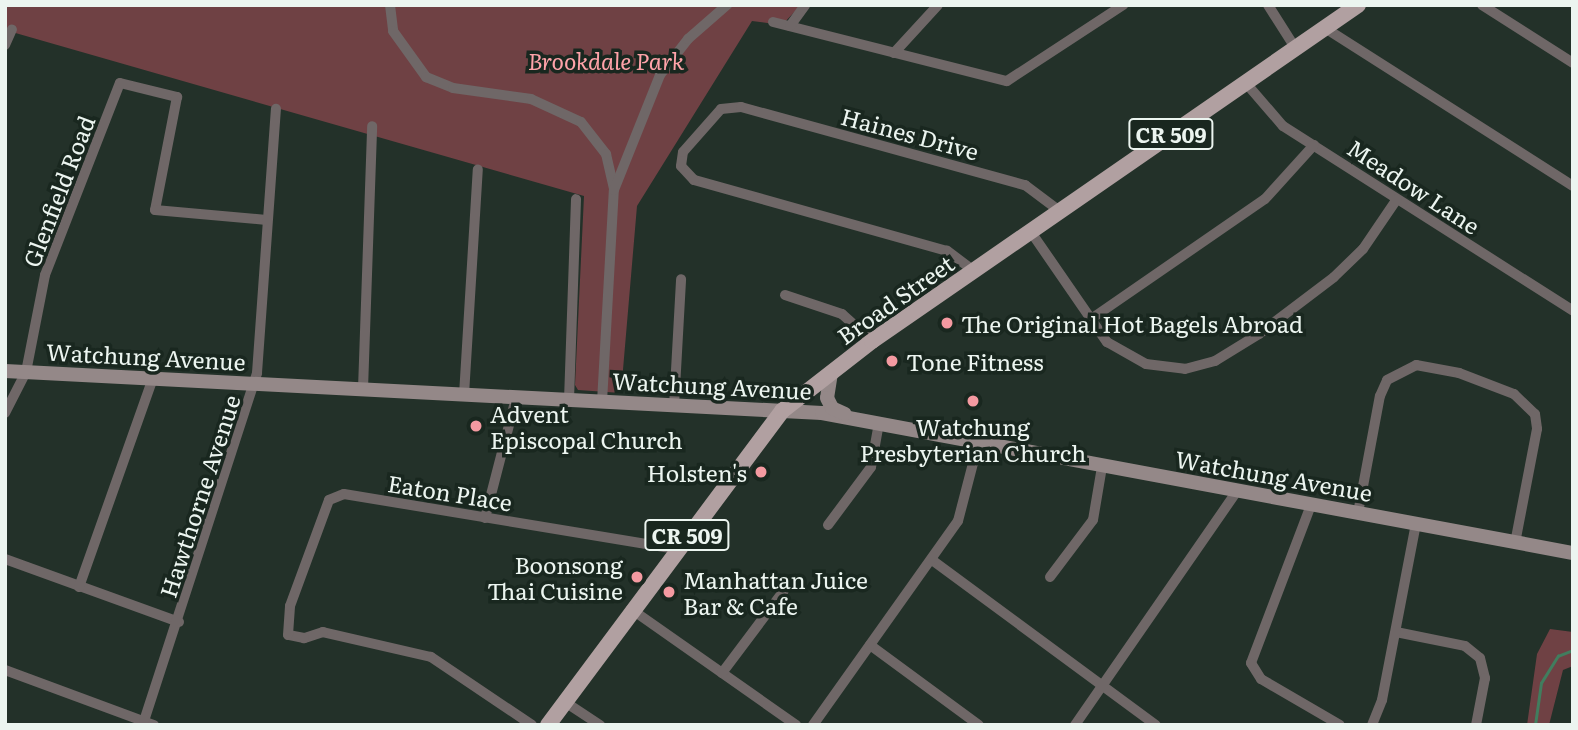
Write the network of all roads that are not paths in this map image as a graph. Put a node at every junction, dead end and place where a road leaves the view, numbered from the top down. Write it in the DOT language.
graph roads {
  1 [pos="390,5"];
  2 [pos="727,5"];
  3 [pos="805,5"];
  4 [pos="939,5"];
  5 [pos="1123,5"];
  6 [pos="1268,5"];
  7 [pos="1358,5"];
  8 [pos="1482,5"];
  9 [pos="773,22"];
  10 [pos="790,26"];
  11 [pos="1325,27"];
  12 [pos="12,29"];
  13 [pos="5,45"];
  14 [pos="1294,46"];
  15 [pos="894,53"];
  16 [pos="1573,63"];
  17 [pos="1245,82"];
  18 [pos="276,108"];
  19 [pos="372,126"];
  20 [pos="1314,145"];
  21 [pos="478,169"];
  22 [pos="1573,187"];
  23 [pos="614,190"];
  24 [pos="576,199"];
  25 [pos="1398,199"];
  26 [pos="1061,212"];
  27 [pos="267,220"];
  28 [pos="1031,232"];
  29 [pos="974,271"];
  30 [pos="681,279"];
  31 [pos="785,295"];
  32 [pos="1573,311"];
  33 [pos="1091,319"];
  34 [pos="872,341"];
  35 [pos="5,371"];
  36 [pos="26,372"];
  37 [pos="831,373"];
  38 [pos="153,378"];
  39 [pos="254,384"];
  40 [pos="363,389"];
  41 [pos="464,395"];
  42 [pos="516,398"];
  43 [pos="569,400"];
  44 [pos="601,402"];
  45 [pos="674,405"];
  46 [pos="782,411"];
  47 [pos="5,413"];
  48 [pos="852,418"];
  49 [pos="879,423"];
  50 [pos="978,444"];
  51 [pos="1102,467"];
  52 [pos="1237,491"];
  53 [pos="1311,505"];
  54 [pos="1358,513"];
  55 [pos="485,517"];
  56 [pos="1416,524"];
  57 [pos="828,525"];
  58 [pos="1515,543"];
  59 [pos="676,549"];
  60 [pos="1573,553"];
  61 [pos="5,559"];
  62 [pos="932,560"];
  63 [pos="1050,577"];
  64 [pos="791,581"];
  65 [pos="79,586"];
  66 [pos="631,609"];
  67 [pos="179,622"];
  68 [pos="1396,632"];
  69 [pos="870,645"];
  70 [pos="5,670"];
  71 [pos="722,673"];
  72 [pos="1103,685"];
  73 [pos="565,702"];
  74 [pos="149,723"];
  75 [pos="532,725"];
  76 [pos="548,725"];
  77 [pos="600,725"];
  78 [pos="796,725"];
  79 [pos="813,725"];
  80 [pos="979,725"];
  81 [pos="1075,725"];
  82 [pos="1156,725"];
  83 [pos="1340,725"];
  84 [pos="1371,725"];
  85 [pos="1476,725"];
  1 -- 23 [label="street"];
  2 -- 23 [label="street"];
  3 -- 10 [label="street"];
  4 -- 15 [label="street"];
  5 -- 15 [label="street"];
  6 -- 14 [label="street"];
  7 -- 11 [label="main road, Broad Street / CR 509"];
  8 -- 16 [label="street"];
  9 -- 10 [label="street"];
  10 -- 15 [label="street"];
  11 -- 14 [label="main road, Broad Street / CR 509"];
  11 -- 22 [label="street"];
  12 -- 13 [label="street"];
  14 -- 17 [label="main road, Broad Street / CR 509"];
  17 -- 20 [label="street, Meadow Lane"];
  17 -- 26 [label="main road, Broad Street / CR 509"];
  18 -- 27 [label="street, Hawthorne Avenue"];
  19 -- 40 [label="street"];
  20 -- 25 [label="street, Meadow Lane"];
  20 -- 33 [label="street"];
  21 -- 41 [label="street"];
  23 -- 44 [label="street"];
  24 -- 43 [label="street"];
  25 -- 32 [label="street, Meadow Lane"];
  25 -- 33 [label="street"];
  26 -- 28 [label="main road, Broad Street / CR 509"];
  26 -- 29 [label="street, Haines Drive"];
  27 -- 36 [label="street, Glenfield Road"];
  27 -- 39 [label="street, Hawthorne Avenue"];
  28 -- 29 [label="main road, Broad Street / CR 509"];
  28 -- 33 [label="street"];
  29 -- 34 [label="main road, Broad Street / CR 509"];
  30 -- 45 [label="street"];
  31 -- 34 [label="street"];
  34 -- 37 [label="main road, Broad Street / CR 509"];
  35 -- 36 [label="main road, Watchung Avenue"];
  36 -- 38 [label="main road, Watchung Avenue"];
  36 -- 47 [label="street"];
  37 -- 46 [label="main road, Broad Street / CR 509"];
  37 -- 48 [label="main road"];
  38 -- 39 [label="main road, Watchung Avenue"];
  38 -- 65 [label="street"];
  39 -- 40 [label="main road, Watchung Avenue"];
  39 -- 67 [label="street, Hawthorne Avenue"];
  40 -- 41 [label="main road, Watchung Avenue"];
  41 -- 42 [label="main road, Watchung Avenue"];
  42 -- 43 [label="main road, Watchung Avenue"];
  42 -- 55 [label="street"];
  43 -- 44 [label="main road, Watchung Avenue"];
  44 -- 45 [label="main road, Watchung Avenue"];
  45 -- 46 [label="main road, Watchung Avenue"];
  46 -- 48 [label="main road, Watchung Avenue"];
  46 -- 59 [label="main road, Broad Street / CR 509"];
  48 -- 49 [label="main road, Watchung Avenue"];
  49 -- 50 [label="main road, Watchung Avenue"];
  49 -- 57 [label="street"];
  50 -- 51 [label="main road, Watchung Avenue"];
  50 -- 62 [label="street"];
  51 -- 52 [label="main road, Watchung Avenue"];
  51 -- 63 [label="street"];
  52 -- 53 [label="main road, Watchung Avenue"];
  52 -- 72 [label="street"];
  53 -- 54 [label="main road, Watchung Avenue"];
  53 -- 83 [label="street"];
  54 -- 56 [label="main road, Watchung Avenue"];
  54 -- 58 [label="street"];
  55 -- 59 [label="street, Eaton Place"];
  55 -- 75 [label="street, Eaton Place"];
  56 -- 58 [label="main road, Watchung Avenue"];
  56 -- 68 [label="street"];
  58 -- 60 [label="main road, Watchung Avenue"];
  59 -- 66 [label="main road, Broad Street / CR 509"];
  61 -- 65 [label="street"];
  62 -- 69 [label="street"];
  62 -- 72 [label="street"];
  64 -- 71 [label="street"];
  65 -- 67 [label="street"];
  66 -- 71 [label="street"];
  66 -- 73 [label="main road, Broad Street / CR 509"];
  67 -- 74 [label="street, Hawthorne Avenue"];
  68 -- 84 [label="street"];
  68 -- 85 [label="street"];
  69 -- 79 [label="street"];
  69 -- 80 [label="street"];
  70 -- 74 [label="street"];
  71 -- 78 [label="street"];
  72 -- 81 [label="street"];
  72 -- 82 [label="street"];
  73 -- 76 [label="main road, Broad Street / CR 509"];
  73 -- 77 [label="street"];
}
